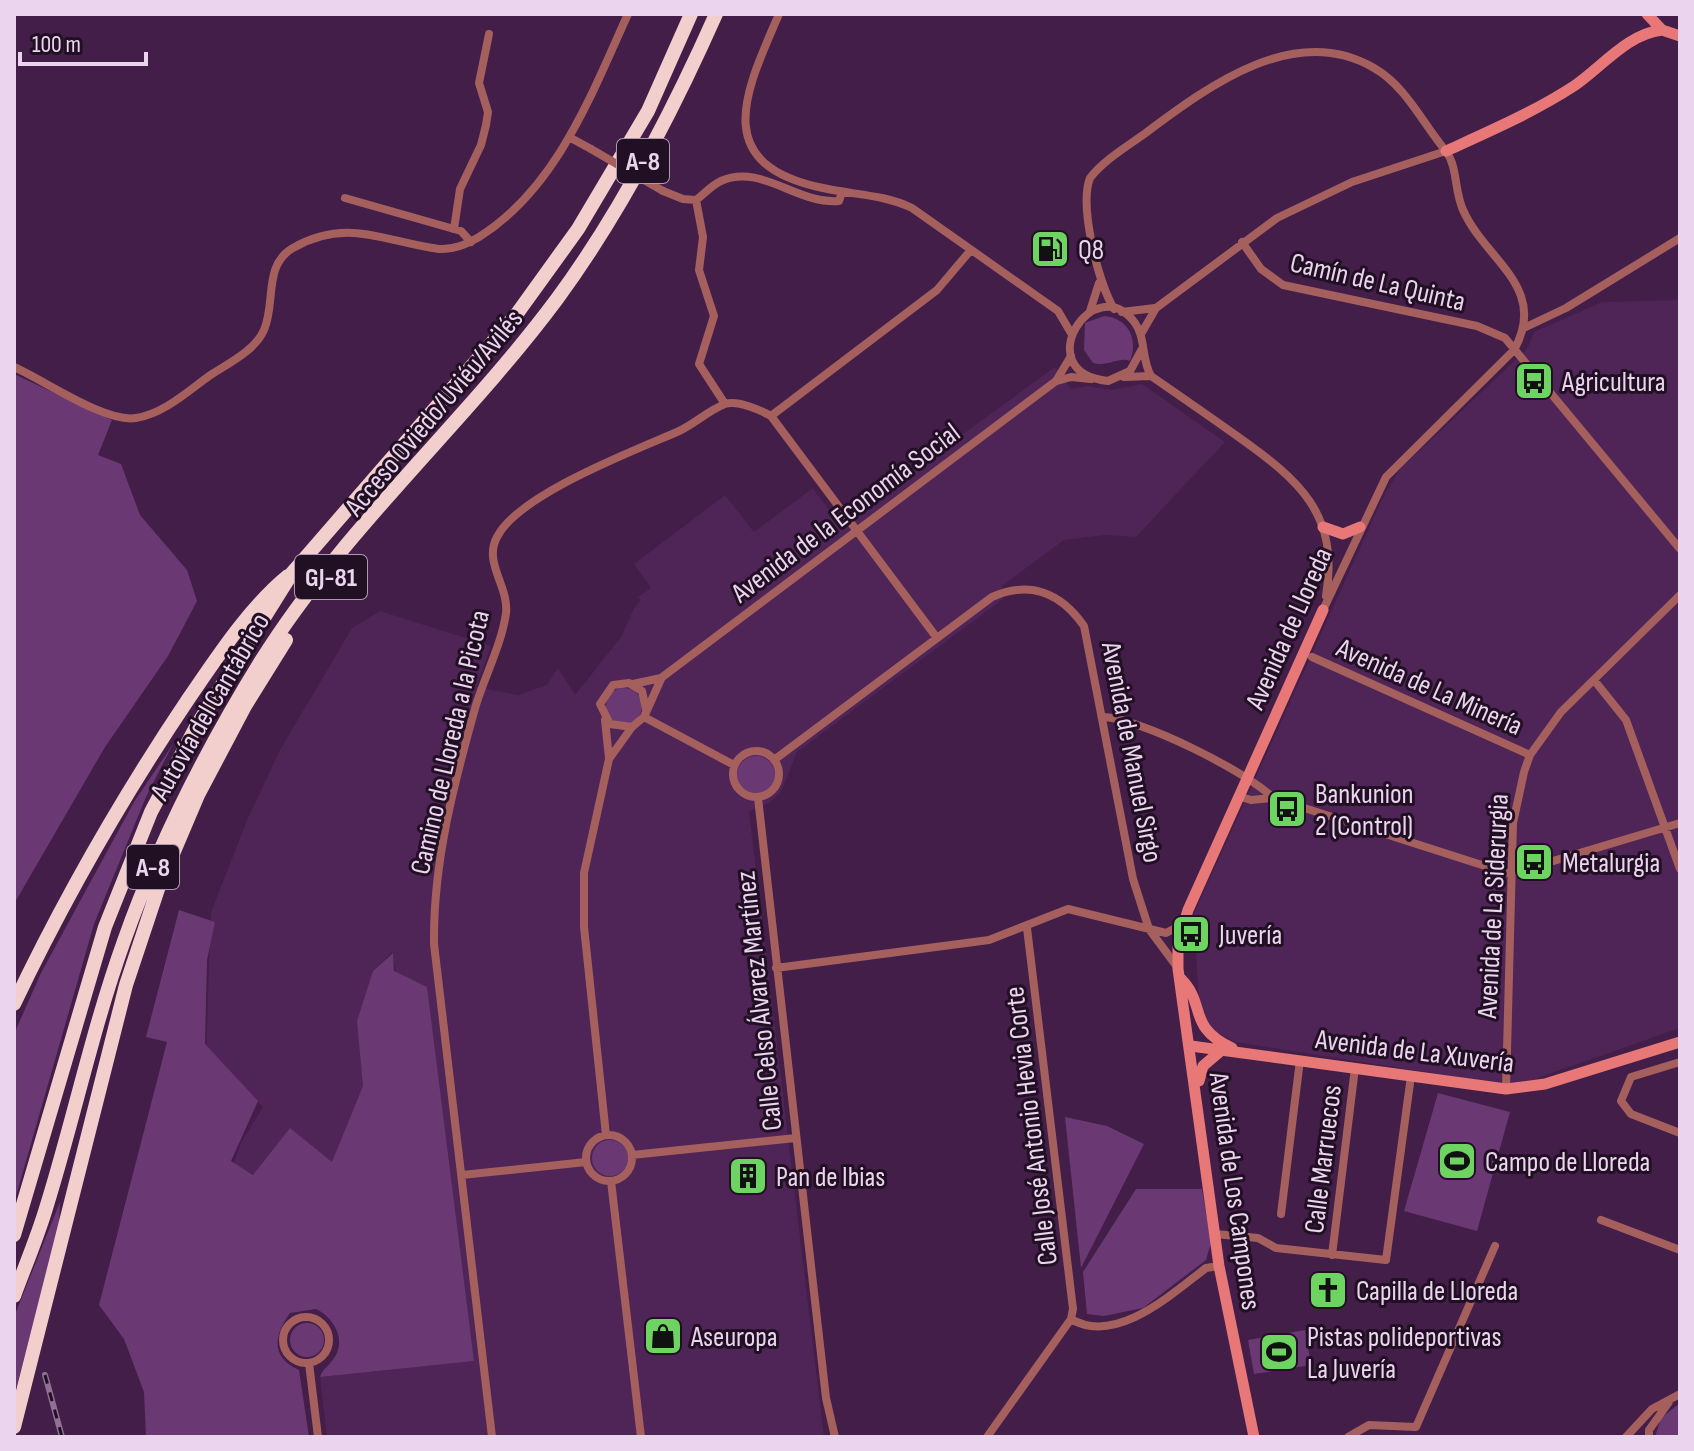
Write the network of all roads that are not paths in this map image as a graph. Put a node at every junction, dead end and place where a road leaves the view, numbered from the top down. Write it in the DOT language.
graph roads {
  1 [pos="628,14"];
  2 [pos="691,14"];
  3 [pos="716,14"];
  4 [pos="779,14"];
  5 [pos="1647,14"];
  6 [pos="1662,30"];
  7 [pos="489,34"];
  8 [pos="1638,36"];
  9 [pos="1680,36"];
  10 [pos="569,137"];
  11 [pos="1446,151"];
  12 [pos="842,192"];
  13 [pos="345,198"];
  14 [pos="696,200"];
  15 [pos="454,229"];
  16 [pos="1680,238"];
  17 [pos="471,242"];
  18 [pos="1242,242"];
  19 [pos="970,251"];
  20 [pos="1100,278"];
  21 [pos="556,299"];
  22 [pos="1156,308"];
  23 [pos="1058,311"];
  24 [pos="1118,311"];
  25 [pos="1087,314"];
  26 [pos="1526,327"];
  27 [pos="1071,333"];
  28 [pos="1141,334"];
  29 [pos="1142,349"];
  30 [pos="1514,350"];
  31 [pos="1071,356"];
  32 [pos="14,367"];
  33 [pos="1151,376"];
  34 [pos="1121,377"];
  35 [pos="1096,379"];
  36 [pos="1056,381"];
  37 [pos="725,404"];
  38 [pos="771,416"];
  39 [pos="1323,527"];
  40 [pos="1360,527"];
  41 [pos="856,532"];
  42 [pos="1680,549"];
  43 [pos="292,573"];
  44 [pos="1680,595"];
  45 [pos="1323,610"];
  46 [pos="937,638"];
  47 [pos="1312,657"];
  48 [pos="661,678"];
  49 [pos="1594,680"];
  50 [pos="633,684"];
  51 [pos="645,713"];
  52 [pos="1102,717"];
  53 [pos="605,720"];
  54 [pos="632,727"];
  55 [pos="1530,755"];
  56 [pos="609,759"];
  57 [pos="774,760"];
  58 [pos="734,765"];
  59 [pos="1248,776"];
  60 [pos="1238,796"];
  61 [pos="758,798"];
  62 [pos="1273,798"];
  63 [pos="1680,823"];
  64 [pos="1667,827"];
  65 [pos="1680,869"];
  66 [pos="1510,874"];
  67 [pos="1181,925"];
  68 [pos="1027,928"];
  69 [pos="1149,929"];
  70 [pos="776,968"];
  71 [pos="1180,974"];
  72 [pos="14,1004"];
  73 [pos="1680,1042"];
  74 [pos="1191,1046"];
  75 [pos="1229,1049"];
  76 [pos="1300,1060"];
  77 [pos="1680,1062"];
  78 [pos="1355,1068"];
  79 [pos="1411,1076"];
  80 [pos="1197,1089"];
  81 [pos="1506,1089"];
  82 [pos="1680,1133"];
  83 [pos="606,1135"];
  84 [pos="796,1138"];
  85 [pos="632,1155"];
  86 [pos="586,1162"];
  87 [pos="462,1175"];
  88 [pos="611,1181"];
  89 [pos="1281,1214"];
  90 [pos="1601,1220"];
  91 [pos="1215,1234"];
  92 [pos="14,1235"];
  93 [pos="1495,1246"];
  94 [pos="1680,1250"];
  95 [pos="1332,1255"];
  96 [pos="1219,1266"];
  97 [pos="14,1296"];
  98 [pos="1071,1319"];
  99 [pos="309,1363"];
  100 [pos="1676,1396"];
  101 [pos="14,1427"];
  102 [pos="1255,1434"];
  103 [pos="318,1437"];
  104 [pos="492,1437"];
  105 [pos="641,1437"];
  106 [pos="835,1437"];
  107 [pos="987,1437"];
  108 [pos="1348,1437"];
  109 [pos="1626,1437"];
  110 [pos="1649,1437"];
  1 -- 10 [label="street"];
  2 -- 43 [label="highway, Autovía del Cantábrico / A-8"];
  3 -- 21 [label="highway, Autovía del Cantábrico / A-8"];
  4 -- 12 [label="street"];
  5 -- 6 [label="street"];
  5 -- 8 [label="street"];
  6 -- 8 [label="street"];
  6 -- 9 [label="street"];
  7 -- 15 [label="street"];
  8 -- 11 [label="street"];
  10 -- 14 [label="street, bridge"];
  10 -- 17 [label="street"];
  11 -- 18 [label="street"];
  11 -- 20 [label="street"];
  11 -- 26 [label="street"];
  12 -- 14 [label="street"];
  12 -- 19 [label="street"];
  13 -- 15 [label="street"];
  14 -- 37 [label="street"];
  15 -- 17 [label="street"];
  16 -- 26 [label="street"];
  17 -- 32 [label="street"];
  18 -- 22 [label="street"];
  18 -- 30 [label="street, Camín de La Quinta"];
  19 -- 23 [label="street"];
  19 -- 38 [label="street"];
  20 -- 24 [label="street"];
  20 -- 25 [label="street"];
  21 -- 97 [label="highway, Autovía del Cantábrico / A-8"];
  21 -- 101 [label="highway, Acceso Oviedo/Uviéu/Avilés / GJ-81"];
  22 -- 24 [label="street"];
  22 -- 28 [label="street"];
  23 -- 25 [label="street"];
  23 -- 27 [label="street"];
  24 -- 25 [label="street"];
  24 -- 28 [label="street"];
  25 -- 27 [label="street"];
  26 -- 30 [label="street, Avenida de Lloreda"];
  27 -- 31 [label="street"];
  28 -- 29 [label="street"];
  29 -- 33 [label="street"];
  29 -- 34 [label="street"];
  30 -- 40 [label="street, Avenida de Lloreda"];
  30 -- 42 [label="street, Camín de La Quinta"];
  31 -- 35 [label="street"];
  31 -- 36 [label="street, Avenida de la Economía Social"];
  33 -- 34 [label="street"];
  33 -- 39 [label="street"];
  34 -- 35 [label="street"];
  35 -- 36 [label="street"];
  36 -- 41 [label="street, Avenida de la Economía Social"];
  37 -- 38 [label="street"];
  37 -- 87 [label="street, Camino de Lloreda a la Picota"];
  38 -- 41 [label="street"];
  39 -- 40 [label="street"];
  39 -- 45 [label="street"];
  40 -- 45 [label="street, Avenida de Lloreda"];
  41 -- 46 [label="street"];
  41 -- 48 [label="street, Avenida de la Economía Social"];
  43 -- 72 [label="highway, GJ-81"];
  43 -- 92 [label="highway, Autovía del Cantábrico / A-8"];
  44 -- 49 [label="street, Avenida de La Siderurgia"];
  45 -- 59 [label="street, Avenida de Lloreda"];
  46 -- 52 [label="street, Avenida de Manuel Sirgo"];
  46 -- 57 [label="street, Avenida de Manuel Sirgo"];
  47 -- 55 [label="street, Avenida de La Minería"];
  48 -- 50 [label="street, Avenida de la Economía Social"];
  48 -- 51 [label="street, Avenida de la Economía Social"];
  49 -- 55 [label="street, Avenida de La Siderurgia"];
  49 -- 64 [label="street"];
  50 -- 51 [label="street"];
  50 -- 53 [label="street"];
  51 -- 54 [label="street"];
  51 -- 58 [label="street"];
  52 -- 59 [label="street"];
  52 -- 69 [label="street, Avenida de Manuel Sirgo"];
  53 -- 54 [label="street"];
  53 -- 56 [label="street"];
  54 -- 56 [label="street"];
  55 -- 66 [label="street, Avenida de La Siderurgia"];
  56 -- 83 [label="street"];
  57 -- 58 [label="street"];
  57 -- 61 [label="street"];
  58 -- 61 [label="street"];
  59 -- 60 [label="street, Avenida de Lloreda"];
  59 -- 62 [label="street"];
  60 -- 62 [label="street"];
  60 -- 67 [label="street, Avenida de Lloreda"];
  61 -- 70 [label="street, Calle Celso Álvarez Martínez"];
  62 -- 66 [label="street"];
  63 -- 64 [label="street"];
  64 -- 65 [label="street"];
  64 -- 66 [label="street"];
  66 -- 81 [label="street, Avenida de La Siderurgia"];
  67 -- 69 [label="street"];
  67 -- 71 [label="street, Avenida de Lloreda"];
  68 -- 69 [label="street"];
  68 -- 70 [label="street"];
  68 -- 98 [label="street, Calle José Antonio Hevia Corte"];
  69 -- 71 [label="street, Avenida de Manuel Sirgo"];
  70 -- 84 [label="street, Calle Celso Álvarez Martínez"];
  71 -- 74 [label="street, Avenida de Manuel Sirgo"];
  71 -- 75 [label="street, Avenida de La Xuvería"];
  73 -- 81 [label="street, Avenida de La Xuvería"];
  74 -- 75 [label="street, Avenida de La Xuvería"];
  74 -- 80 [label="street, Avenida de Los Campones"];
  75 -- 76 [label="street, Avenida de La Xuvería"];
  75 -- 80 [label="street"];
  76 -- 78 [label="street, Avenida de La Xuvería"];
  76 -- 89 [label="street"];
  77 -- 82 [label="street"];
  78 -- 79 [label="street, Avenida de La Xuvería"];
  78 -- 95 [label="street, Calle Marruecos"];
  79 -- 81 [label="street, Avenida de La Xuvería"];
  79 -- 95 [label="street"];
  80 -- 91 [label="street, Avenida de Los Campones"];
  83 -- 85 [label="street"];
  83 -- 86 [label="street"];
  84 -- 85 [label="street"];
  84 -- 106 [label="street, Calle Celso Álvarez Martínez"];
  85 -- 88 [label="street"];
  86 -- 87 [label="street"];
  86 -- 88 [label="street"];
  87 -- 104 [label="street, Camino de Lloreda a la Picota"];
  88 -- 105 [label="street"];
  90 -- 94 [label="street"];
  91 -- 95 [label="street"];
  91 -- 96 [label="street, Avenida de Los Campones"];
  93 -- 108 [label="street"];
  96 -- 98 [label="street"];
  96 -- 102 [label="street, Avenida de Los Campones"];
  98 -- 107 [label="street"];
  99 -- 99 [label="street"];
  99 -- 103 [label="street"];
  100 -- 109 [label="street"];
  100 -- 110 [label="street"];
}
